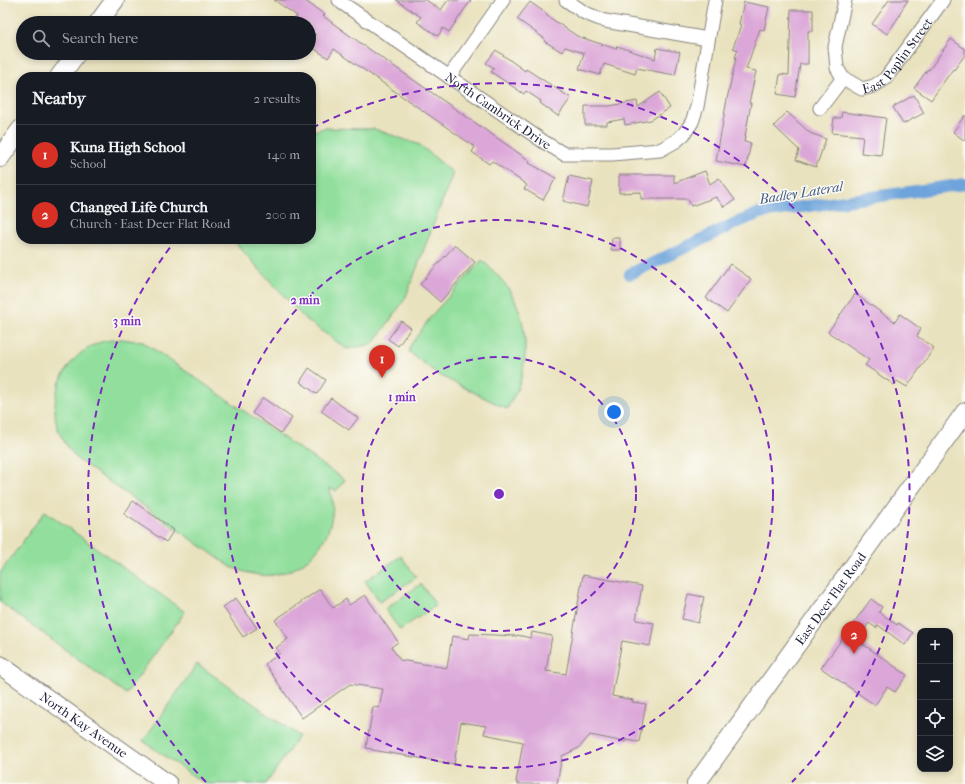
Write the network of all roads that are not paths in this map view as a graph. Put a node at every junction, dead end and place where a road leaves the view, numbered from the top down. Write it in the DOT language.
graph roads {
  1 [pos="115,0"];
  2 [pos="339,0"];
  3 [pos="503,0"];
  4 [pos="566,0"];
  5 [pos="714,0"];
  6 [pos="845,0"];
  7 [pos="943,0"];
  8 [pos="103,16"];
  9 [pos="708,39"];
  10 [pos="72,60"];
  11 [pos="63,72"];
  12 [pos="449,77"];
  13 [pos="843,78"];
  14 [pos="820,108"];
  15 [pos="16,136"];
  16 [pos="0,158"];
  17 [pos="965,412"];
  18 [pos="0,665"];
  19 [pos="168,784"];
  20 [pos="696,784"];
  1 -- 8 [label="main road"];
  2 -- 12 [label="street, North Cambrick Drive"];
  3 -- 12 [label="street"];
  4 -- 9 [label="street"];
  5 -- 9 [label="street"];
  6 -- 13 [label="street"];
  7 -- 13 [label="street, East Poplin Street"];
  9 -- 12 [label="street, North Cambrick Drive"];
  10 -- 11 [label="main road"];
  13 -- 14 [label="street"];
  15 -- 16 [label="main road"];
  17 -- 20 [label="main road, East Deer Flat Road"];
  18 -- 19 [label="main road, North Kay Avenue"];
}
